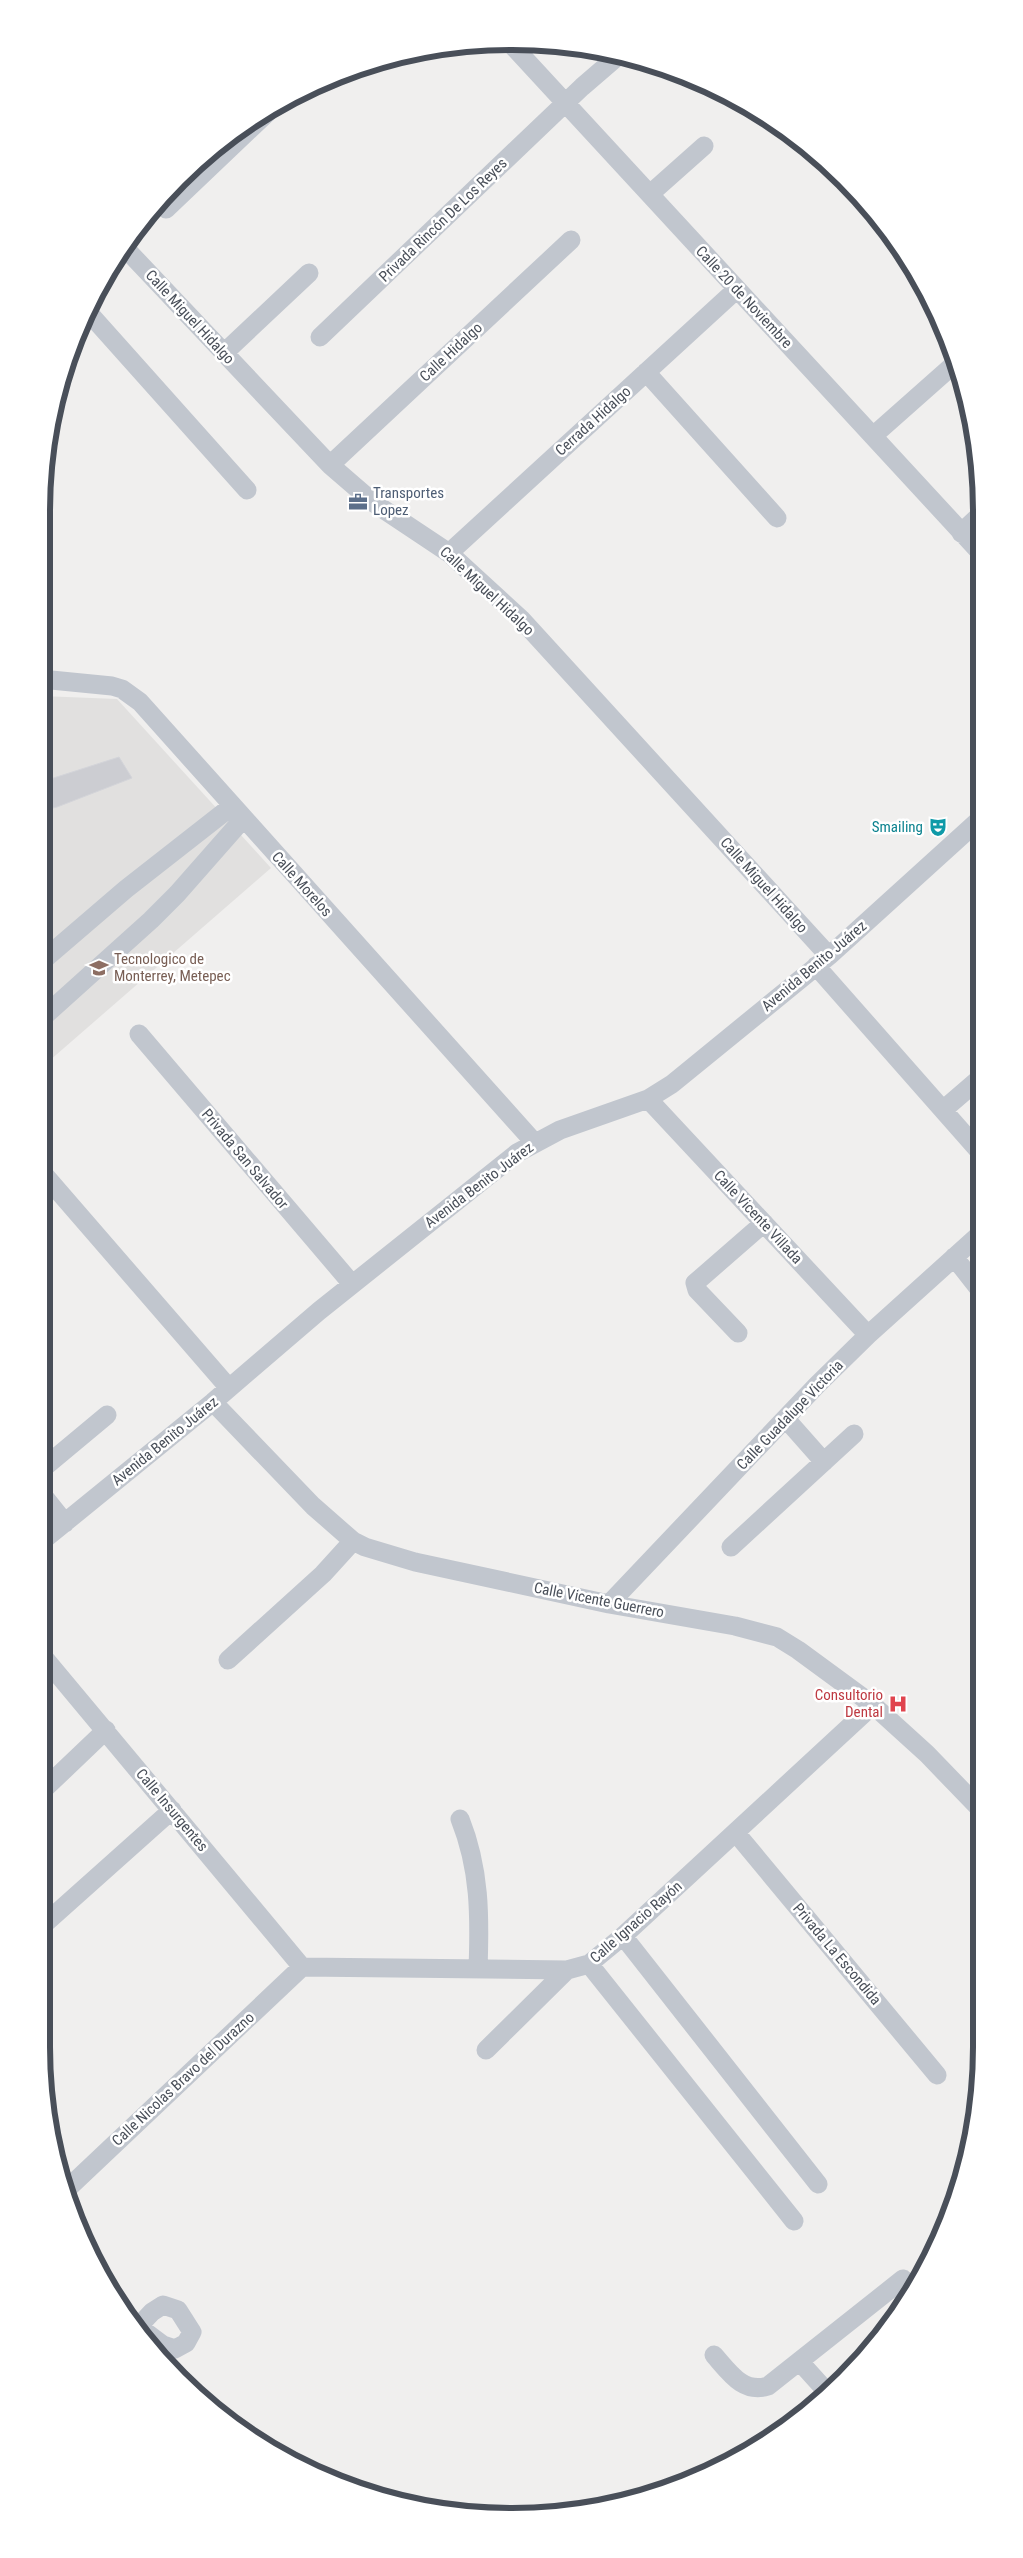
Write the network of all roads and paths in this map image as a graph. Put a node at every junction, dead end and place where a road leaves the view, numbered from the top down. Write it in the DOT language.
graph roads {
  1 [pos="517,50"];
  2 [pos="612,61"];
  3 [pos="566,103"];
  4 [pos="240,139"];
  5 [pos="704,146"];
  6 [pos="650,194"];
  7 [pos="166,209"];
  8 [pos="572,240"];
  9 [pos="130,253"];
  10 [pos="309,273"];
  11 [pos="738,289"];
  12 [pos="93,318"];
  13 [pos="320,337"];
  14 [pos="224,353"];
  15 [pos="950,368"];
  16 [pos="646,372"];
  17 [pos="873,436"];
  18 [pos="330,465"];
  19 [pos="247,490"];
  20 [pos="777,518"];
  21 [pos="973,521"];
  22 [pos="961,532"];
  23 [pos="973,545"];
  24 [pos="449,552"];
  25 [pos="50,680"];
  26 [pos="238,812"];
  27 [pos="973,825"];
  28 [pos="50,954"];
  29 [pos="823,961"];
  30 [pos="50,1011"];
  31 [pos="139,1034"];
  32 [pos="973,1084"];
  33 [pos="648,1099"];
  34 [pos="943,1110"];
  35 [pos="534,1142"];
  36 [pos="973,1143"];
  37 [pos="50,1181"];
  38 [pos="764,1223"];
  39 [pos="973,1240"];
  40 [pos="954,1257"];
  41 [pos="973,1281"];
  42 [pos="352,1284"];
  43 [pos="738,1333"];
  44 [pos="868,1334"];
  45 [pos="229,1388"];
  46 [pos="212,1402"];
  47 [pos="107,1416"];
  48 [pos="786,1419"];
  49 [pos="854,1434"];
  50 [pos="824,1462"];
  51 [pos="50,1463"];
  52 [pos="50,1503"];
  53 [pos="66,1522"];
  54 [pos="50,1535"];
  55 [pos="353,1541"];
  56 [pos="731,1547"];
  57 [pos="609,1604"];
  58 [pos="228,1660"];
  59 [pos="50,1665"];
  60 [pos="873,1705"];
  61 [pos="106,1730"];
  62 [pos="50,1783"];
  63 [pos="973,1802"];
  64 [pos="172,1810"];
  65 [pos="460,1819"];
  66 [pos="736,1832"];
  67 [pos="50,1919"];
  68 [pos="622,1936"];
  69 [pos="589,1964"];
  70 [pos="302,1967"];
  71 [pos="478,1969"];
  72 [pos="567,1970"];
  73 [pos="486,2050"];
  74 [pos="937,2075"];
  75 [pos="71,2184"];
  76 [pos="818,2184"];
  77 [pos="794,2221"];
  78 [pos="904,2279"];
  79 [pos="714,2355"];
  80 [pos="800,2362"];
  81 [pos="823,2387"];
  1 -- 3 [label="street, Calle 20 de Noviembre"];
  2 -- 3 [label="street, Privada Rincón De Los Reyes"];
  3 -- 6 [label="street, Calle 20 de Noviembre"];
  3 -- 13 [label="street, Privada Rincón De Los Reyes"];
  4 -- 7 [label="street"];
  5 -- 6 [label="street"];
  6 -- 11 [label="street, Calle 20 de Noviembre"];
  8 -- 18 [label="street, Calle Hidalgo"];
  9 -- 14 [label="street, Calle Miguel Hidalgo"];
  10 -- 14 [label="street"];
  11 -- 16 [label="street, Cerrada Hidalgo"];
  11 -- 17 [label="street, Calle 20 de Noviembre"];
  12 -- 19 [label="street"];
  14 -- 18 [label="street, Calle Miguel Hidalgo"];
  15 -- 17 [label="street"];
  16 -- 20 [label="street"];
  16 -- 24 [label="street, Cerrada Hidalgo"];
  17 -- 22 [label="street, Calle 20 de Noviembre"];
  18 -- 24 [label="street, Calle Miguel Hidalgo"];
  21 -- 22 [label="street"];
  22 -- 23 [label="street, Calle 20 de Noviembre"];
  24 -- 29 [label="street, Calle Miguel Hidalgo"];
  25 -- 26 [label="street, Calle Morelos"];
  26 -- 28 [label="street"];
  26 -- 30 [label="street"];
  26 -- 35 [label="street, Calle Morelos"];
  27 -- 29 [label="street, Avenida Benito Juárez"];
  29 -- 33 [label="street, Avenida Benito Juárez"];
  29 -- 34 [label="street, Calle Miguel Hidalgo"];
  31 -- 42 [label="street, Privada San Salvador"];
  32 -- 34 [label="street"];
  33 -- 35 [label="street, Avenida Benito Juárez"];
  33 -- 38 [label="street, Calle Vicente Villada"];
  34 -- 36 [label="street, Calle Miguel Hidalgo"];
  35 -- 42 [label="street, Avenida Benito Juárez"];
  37 -- 45 [label="street"];
  38 -- 43 [label="street"];
  38 -- 44 [label="street, Calle Vicente Villada"];
  39 -- 40 [label="street, Calle Guadalupe Victoria"];
  40 -- 41 [label="street"];
  40 -- 44 [label="street, Calle Guadalupe Victoria"];
  42 -- 45 [label="street, Avenida Benito Juárez"];
  44 -- 48 [label="street, Calle Guadalupe Victoria"];
  45 -- 46 [label="street, Avenida Benito Juárez"];
  46 -- 53 [label="street, Avenida Benito Juárez"];
  46 -- 55 [label="street, Calle Vicente Guerrero"];
  47 -- 51 [label="street"];
  48 -- 50 [label="street"];
  48 -- 57 [label="street, Calle Guadalupe Victoria"];
  49 -- 50 [label="street"];
  50 -- 56 [label="street"];
  52 -- 53 [label="street"];
  53 -- 54 [label="street, Avenida Benito Juárez"];
  55 -- 57 [label="street, Calle Vicente Guerrero"];
  55 -- 58 [label="street"];
  57 -- 60 [label="street, Calle Vicente Guerrero"];
  59 -- 61 [label="street, Calle Insurgentes"];
  60 -- 63 [label="street, Calle Vicente Guerrero"];
  60 -- 66 [label="street, Calle Ignacio Rayón"];
  61 -- 62 [label="street"];
  61 -- 64 [label="street, Calle Insurgentes"];
  64 -- 67 [label="street"];
  64 -- 70 [label="street, Calle Insurgentes"];
  65 -- 71 [label="street"];
  66 -- 68 [label="street, Calle Ignacio Rayón"];
  66 -- 74 [label="street, Privada La Escondida"];
  68 -- 69 [label="street, Calle Ignacio Rayón"];
  68 -- 76 [label="street"];
  69 -- 72 [label="street, Calle Ignacio Rayón"];
  69 -- 77 [label="street"];
  70 -- 71 [label="street, Calle Ignacio Rayón"];
  70 -- 75 [label="street, Calle Nicolas Bravo del Durazno"];
  71 -- 72 [label="street, Calle Ignacio Rayón"];
  72 -- 73 [label="street"];
  78 -- 80 [label="street"];
  79 -- 80 [label="street"];
  80 -- 81 [label="street"];
}
